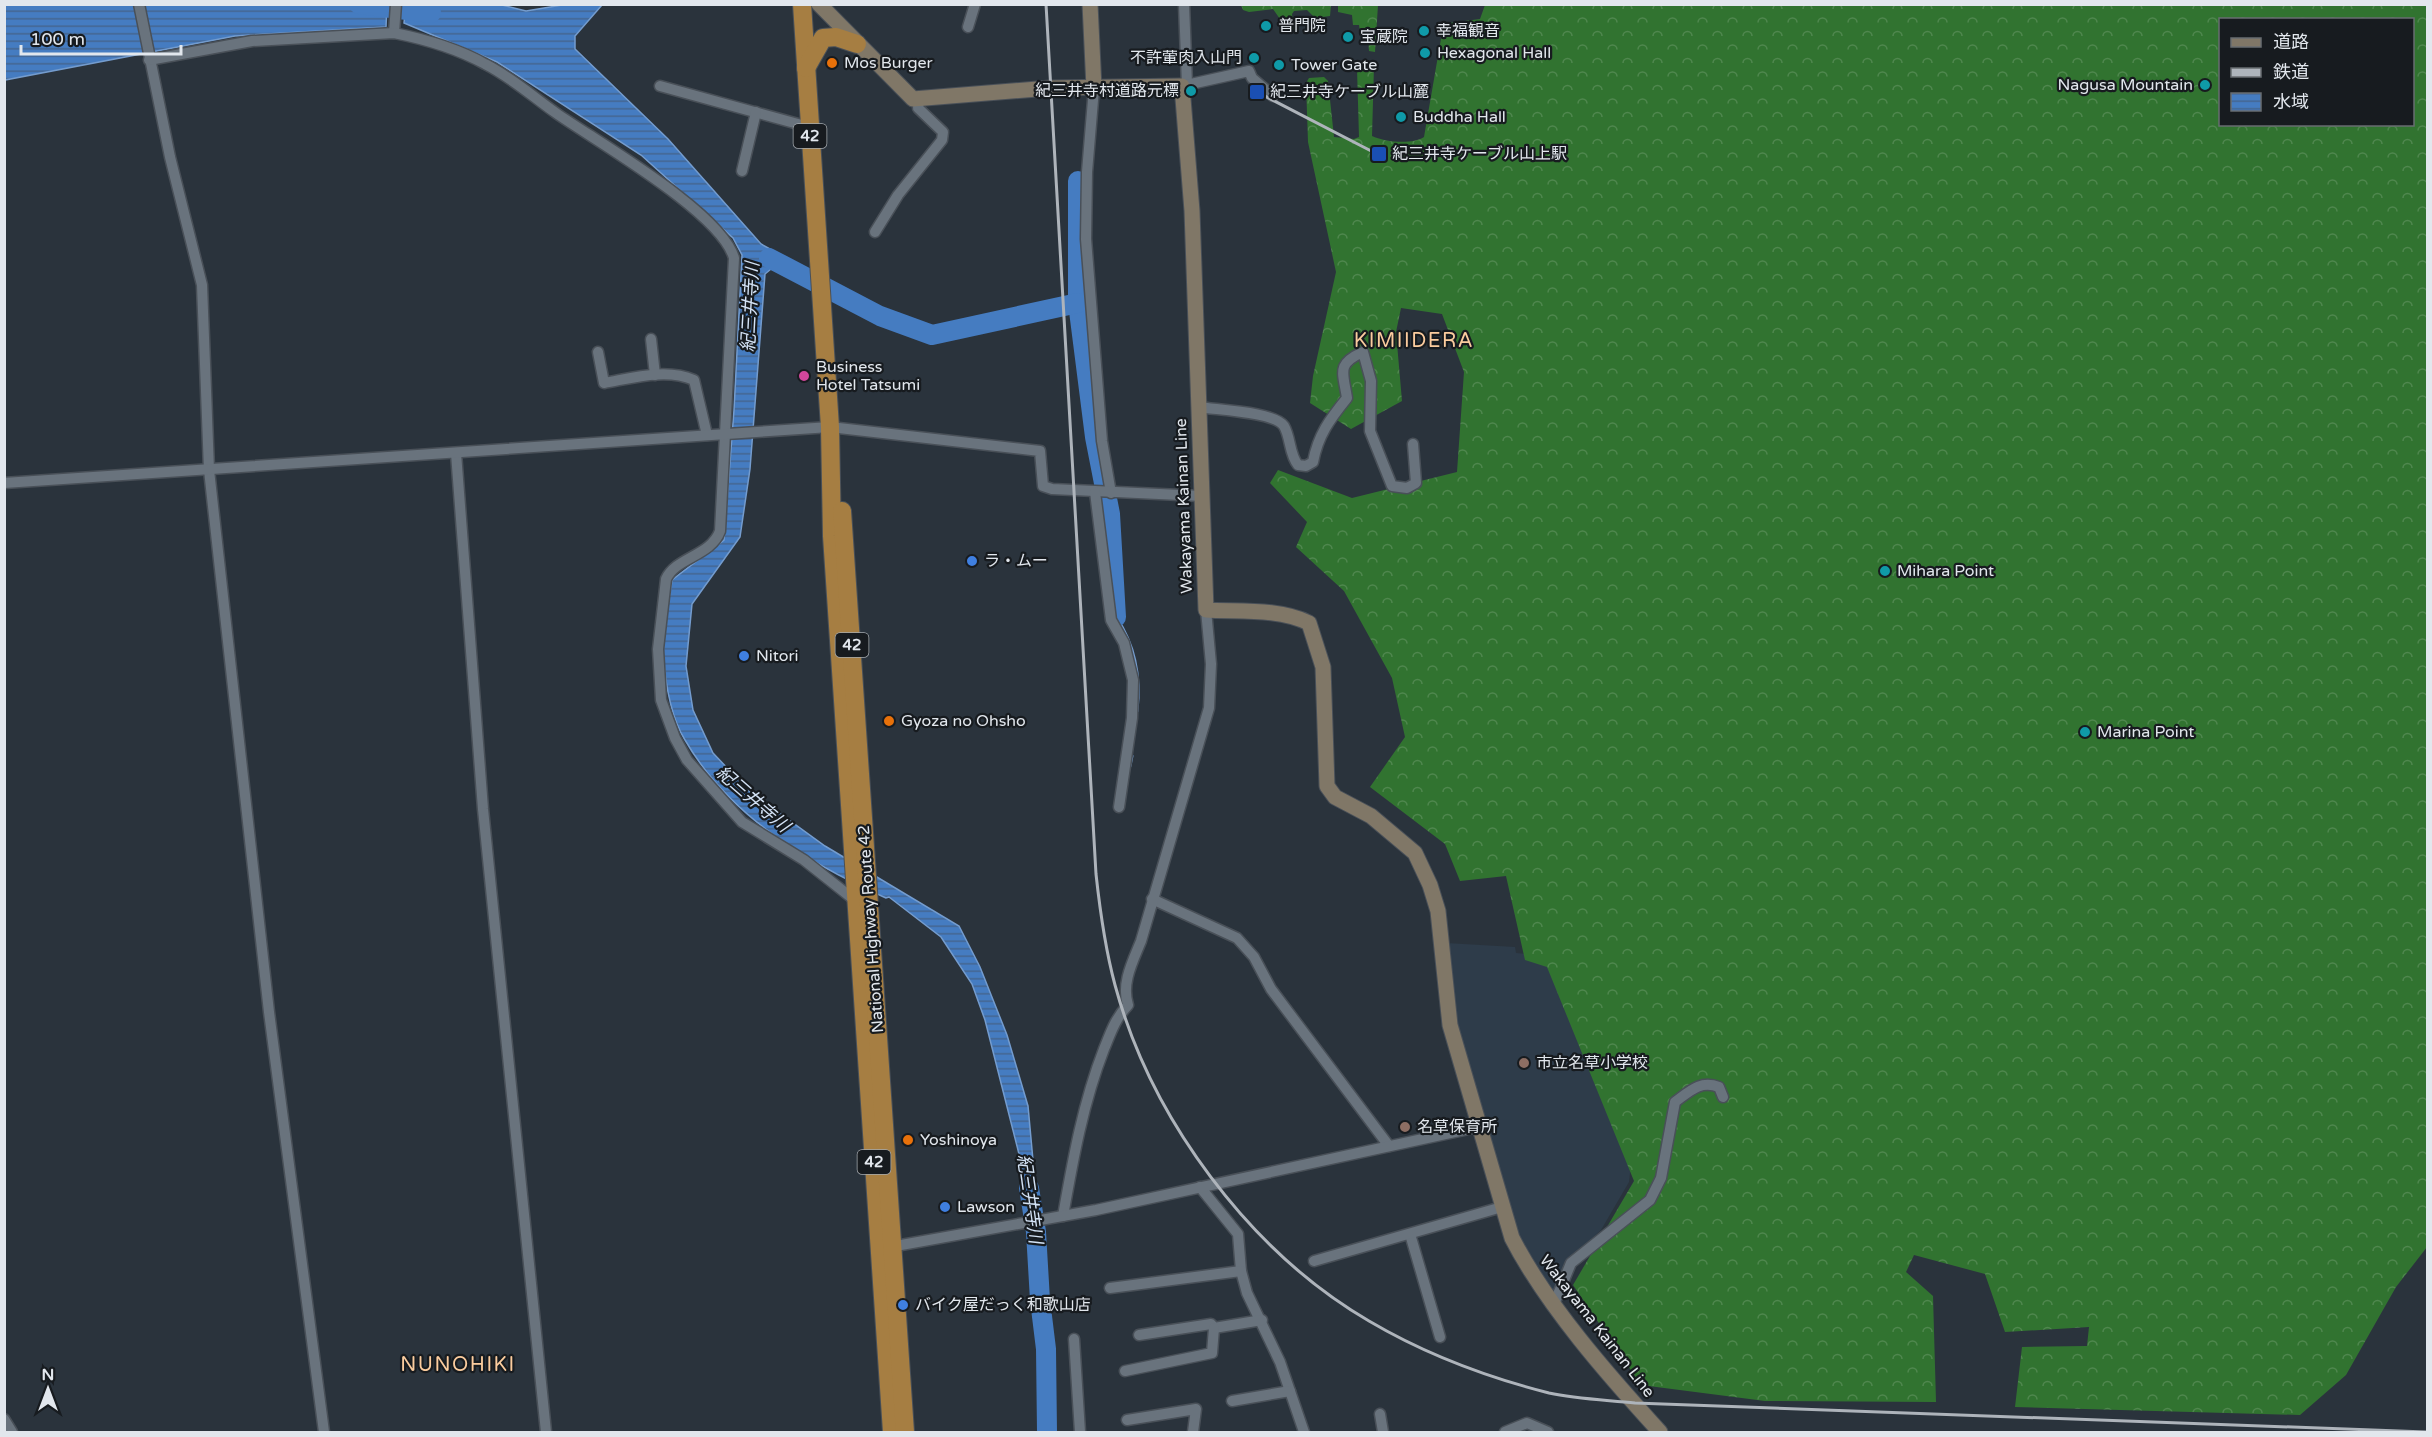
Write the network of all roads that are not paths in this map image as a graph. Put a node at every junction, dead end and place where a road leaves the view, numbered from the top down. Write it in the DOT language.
graph roads {
  1 [pos="140,4"];
  2 [pos="396,4"];
  3 [pos="802,4"];
  4 [pos="819,4"];
  5 [pos="975,4"];
  6 [pos="1090,4"];
  7 [pos="1184,4"];
  8 [pos="968,27"];
  9 [pos="394,30"];
  10 [pos="857,44"];
  11 [pos="148,57"];
  12 [pos="805,70"];
  13 [pos="1185,85"];
  14 [pos="660,86"];
  15 [pos="1094,88"];
  16 [pos="1273,96"];
  17 [pos="919,100"];
  18 [pos="756,112"];
  19 [pos="809,127"];
  20 [pos="742,171"];
  21 [pos="875,232"];
  22 [pos="651,339"];
  23 [pos="598,352"];
  24 [pos="655,375"];
  25 [pos="1199,407"];
  26 [pos="830,426"];
  27 [pos="727,433"];
  28 [pos="706,435"];
  29 [pos="1413,444"];
  30 [pos="456,453"];
  31 [pos="209,470"];
  32 [pos="4,483"];
  33 [pos="1095,492"];
  34 [pos="1111,493"];
  35 [pos="1202,496"];
  36 [pos="1206,610"];
  37 [pos="1119,807"];
  38 [pos="1152,898"];
  39 [pos="863,902"];
  40 [pos="1723,1096"];
  41 [pos="1478,1127"];
  42 [pos="1389,1146"];
  43 [pos="1200,1187"];
  44 [pos="1502,1207"];
  45 [pos="1063,1216"];
  46 [pos="1410,1234"];
  47 [pos="887,1248"];
  48 [pos="1314,1261"];
  49 [pos="1241,1271"];
  50 [pos="1110,1288"];
  51 [pos="1554,1304"];
  52 [pos="1262,1320"];
  53 [pos="1214,1328"];
  54 [pos="1139,1335"];
  55 [pos="1440,1337"];
  56 [pos="1074,1339"];
  57 [pos="1125,1371"];
  58 [pos="1290,1391"];
  59 [pos="1232,1401"];
  60 [pos="1380,1414"];
  61 [pos="4,1419"];
  62 [pos="1127,1420"];
  63 [pos="12,1432"];
  64 [pos="324,1432"];
  65 [pos="546,1432"];
  66 [pos="892,1432"];
  67 [pos="905,1432"];
  68 [pos="1080,1432"];
  69 [pos="1193,1432"];
  70 [pos="1304,1432"];
  71 [pos="1383,1432"];
  72 [pos="1507,1432"];
  73 [pos="1548,1432"];
  74 [pos="1660,1432"];
  1 -- 11 [label="street"];
  2 -- 9 [label="street"];
  3 -- 12 [label="highway, National Highway Route 42 / 42"];
  4 -- 10 [label="main road"];
  5 -- 8 [label="street"];
  6 -- 15 [label="main road"];
  7 -- 13 [label="street"];
  9 -- 11 [label="street"];
  9 -- 27 [label="street"];
  10 -- 12 [label="highway"];
  10 -- 17 [label="main road"];
  11 -- 31 [label="street"];
  12 -- 19 [label="highway, National Highway Route 42 / 42"];
  13 -- 15 [label="main road"];
  13 -- 16 [label="street"];
  13 -- 25 [label="main road, Wakayama Kainan Line"];
  14 -- 18 [label="street"];
  15 -- 17 [label="main road"];
  15 -- 34 [label="street"];
  17 -- 21 [label="street"];
  18 -- 19 [label="street"];
  18 -- 20 [label="street"];
  19 -- 26 [label="highway, National Highway Route 42 / 42"];
  22 -- 24 [label="street"];
  23 -- 24 [label="street"];
  24 -- 28 [label="street"];
  25 -- 29 [label="street"];
  25 -- 35 [label="main road, Wakayama Kainan Line"];
  26 -- 27 [label="street"];
  26 -- 33 [label="street"];
  26 -- 39 [label="highway, National Highway Route 42 / 42"];
  27 -- 28 [label="street"];
  27 -- 39 [label="street"];
  28 -- 30 [label="street"];
  30 -- 31 [label="street"];
  30 -- 65 [label="street"];
  31 -- 32 [label="street"];
  31 -- 64 [label="street"];
  33 -- 34 [label="street"];
  33 -- 37 [label="street"];
  34 -- 35 [label="street"];
  35 -- 36 [label="main road, Wakayama Kainan Line"];
  36 -- 38 [label="street"];
  36 -- 41 [label="main road, Wakayama Kainan Line"];
  38 -- 42 [label="street"];
  38 -- 45 [label="street"];
  39 -- 47 [label="highway, National Highway Route 42 / 42"];
  40 -- 51 [label="street"];
  41 -- 42 [label="street"];
  41 -- 44 [label="main road, Wakayama Kainan Line"];
  42 -- 43 [label="street"];
  43 -- 45 [label="street"];
  43 -- 49 [label="street"];
  44 -- 46 [label="street"];
  44 -- 51 [label="main road, Wakayama Kainan Line"];
  45 -- 47 [label="street"];
  46 -- 48 [label="street"];
  46 -- 55 [label="street"];
  47 -- 66 [label="highway, National Highway Route 42 / 42"];
  47 -- 67 [label="highway, National Highway Route 42 / 42"];
  49 -- 50 [label="street"];
  49 -- 52 [label="street"];
  51 -- 74 [label="main road, Wakayama Kainan Line"];
  52 -- 53 [label="street"];
  52 -- 58 [label="street"];
  53 -- 54 [label="street"];
  53 -- 57 [label="street"];
  56 -- 68 [label="street"];
  58 -- 59 [label="street"];
  58 -- 70 [label="street"];
  60 -- 71 [label="street"];
  61 -- 63 [label="street"];
  62 -- 69 [label="street"];
  72 -- 73 [label="street"];
}
